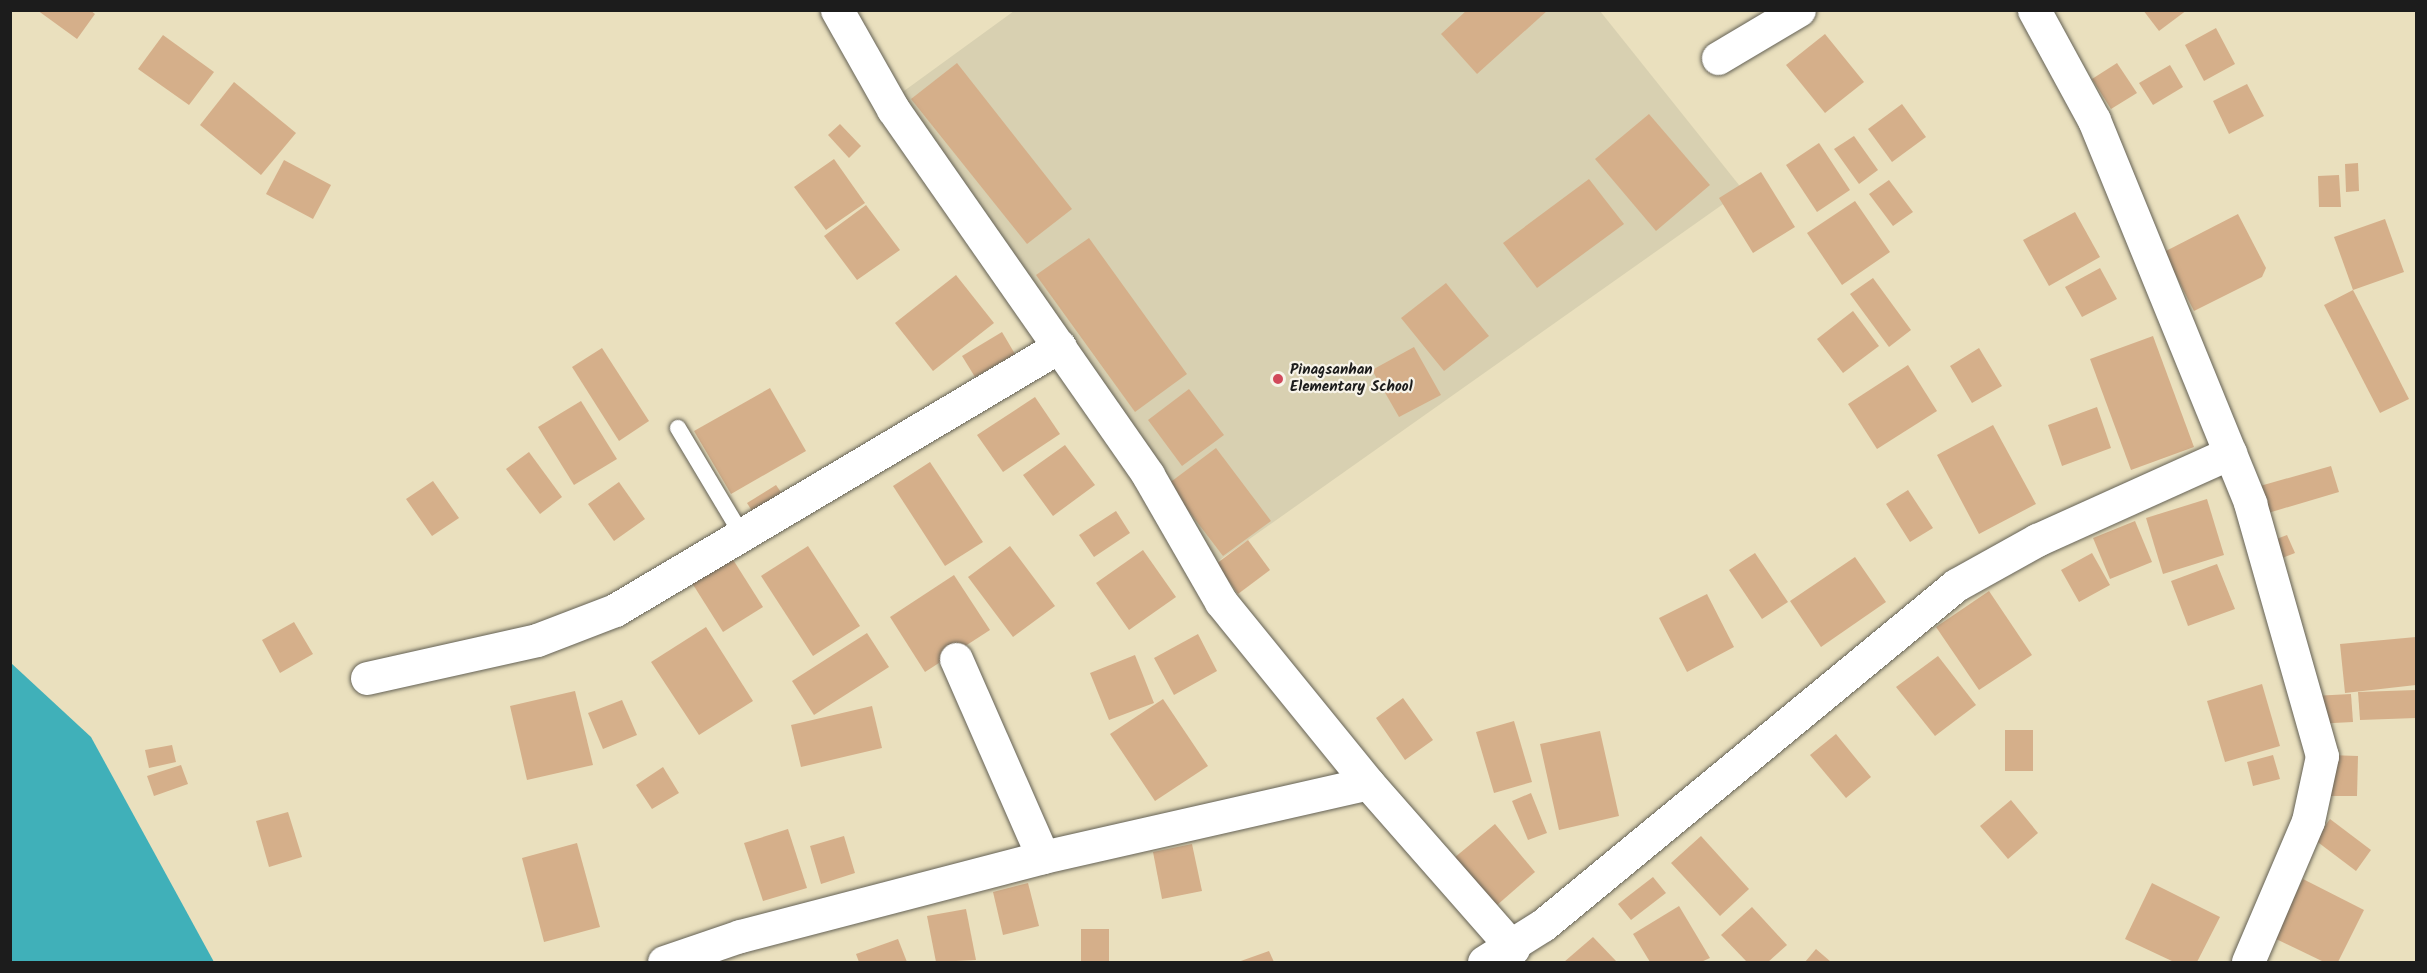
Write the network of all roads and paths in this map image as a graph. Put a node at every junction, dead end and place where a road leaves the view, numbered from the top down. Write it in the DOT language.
graph roads {
  1 [pos="837,10"];
  2 [pos="1799,10"];
  3 [pos="2034,10"];
  4 [pos="1719,58"];
  5 [pos="1060,346"];
  6 [pos="678,428"];
  7 [pos="2230,453"];
  8 [pos="742,535"];
  9 [pos="956,659"];
  10 [pos="368,678"];
  11 [pos="1368,783"];
  12 [pos="1043,857"];
  13 [pos="1499,955"];
  14 [pos="664,963"];
  15 [pos="2248,963"];
  1 -- 5 [label="street"];
  2 -- 4 [label="street"];
  3 -- 7 [label="street"];
  5 -- 8 [label="street"];
  5 -- 11 [label="street"];
  6 -- 8 [label="lane"];
  7 -- 13 [label="street"];
  7 -- 15 [label="street"];
  8 -- 10 [label="street"];
  9 -- 12 [label="street"];
  11 -- 12 [label="street"];
  11 -- 13 [label="street"];
  12 -- 14 [label="street"];
}
